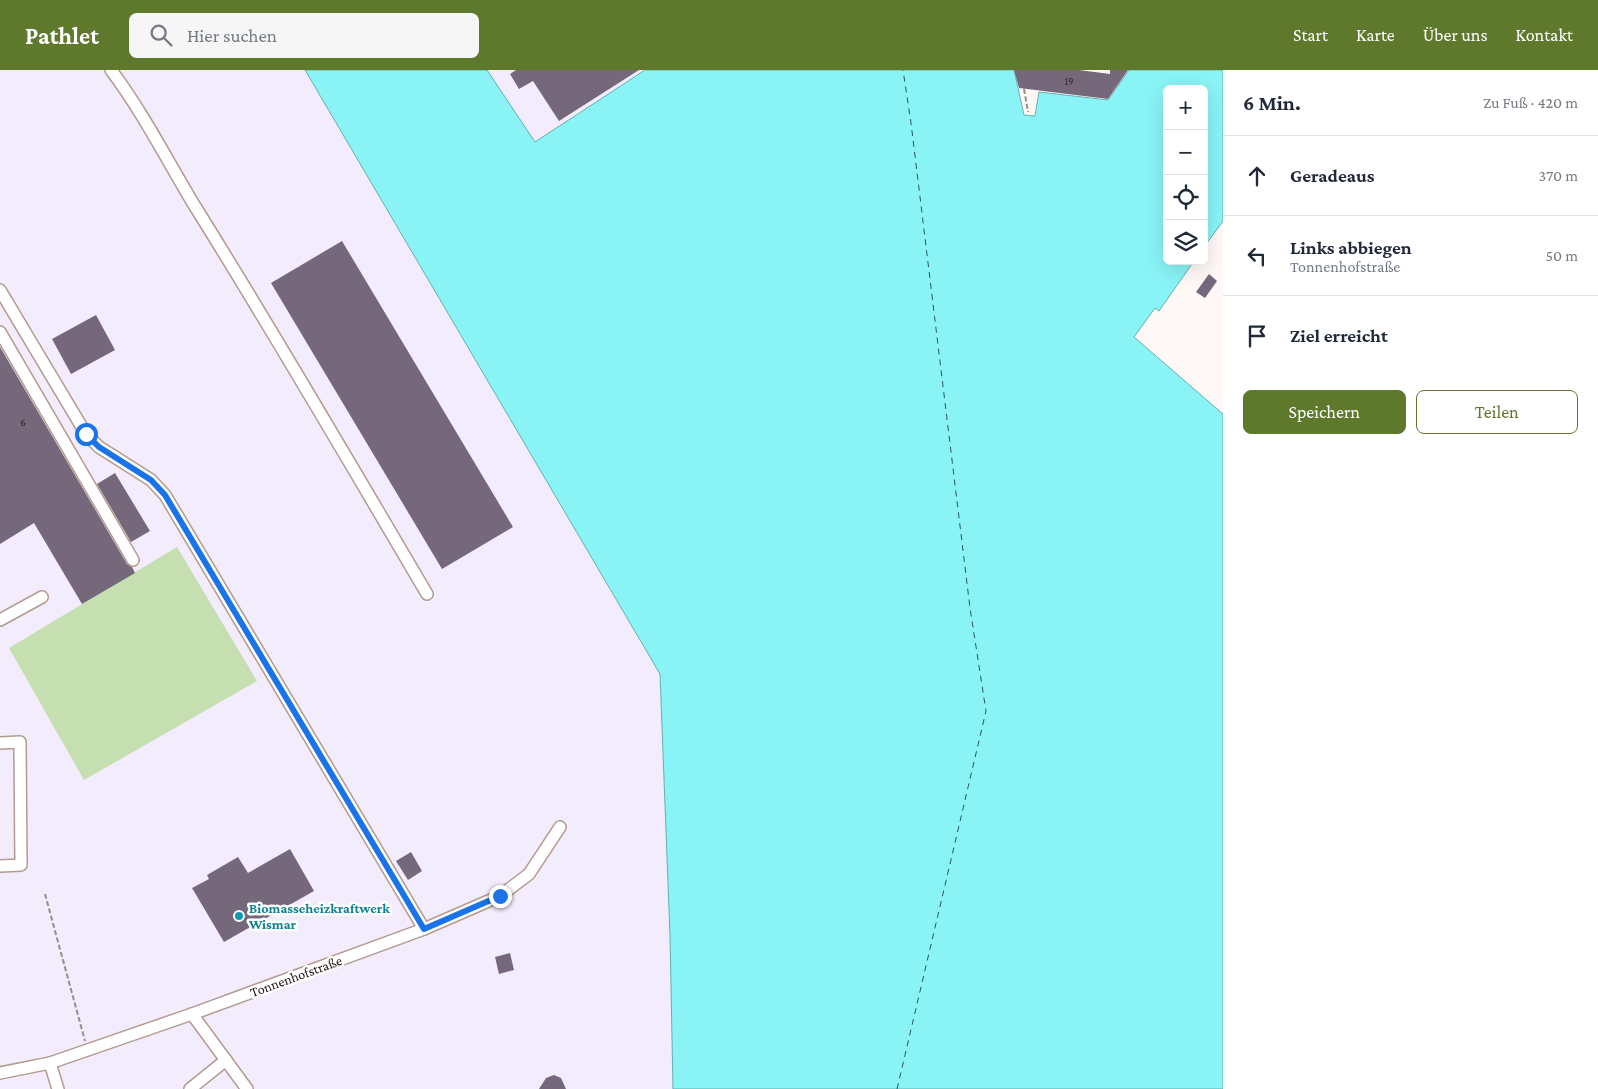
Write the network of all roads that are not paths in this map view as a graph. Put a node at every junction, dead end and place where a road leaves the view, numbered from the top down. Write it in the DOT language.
graph roads {
  1 [pos="111,70"];
  2 [pos="0,290"];
  3 [pos="0,332"];
  4 [pos="133,560"];
  5 [pos="428,594"];
  6 [pos="42,597"];
  7 [pos="0,620"];
  8 [pos="0,743"];
  9 [pos="560,827"];
  10 [pos="0,866"];
  11 [pos="424,929"];
  12 [pos="192,1014"];
  13 [pos="226,1060"];
  14 [pos="50,1063"];
  15 [pos="0,1074"];
  16 [pos="58,1089"];
  17 [pos="190,1089"];
  18 [pos="247,1089"];
  1 -- 5 [label="lane"];
  2 -- 11 [label="lane"];
  3 -- 4 [label="lane"];
  6 -- 7 [label="lane"];
  8 -- 10 [label="lane"];
  9 -- 11 [label="lane, Tonnenhofstraße"];
  11 -- 12 [label="lane, Tonnenhofstraße"];
  12 -- 13 [label="lane"];
  12 -- 14 [label="lane, Tonnenhofstraße"];
  13 -- 17 [label="lane"];
  13 -- 18 [label="lane"];
  14 -- 15 [label="lane, Tonnenhofstraße"];
  14 -- 16 [label="lane"];
}
